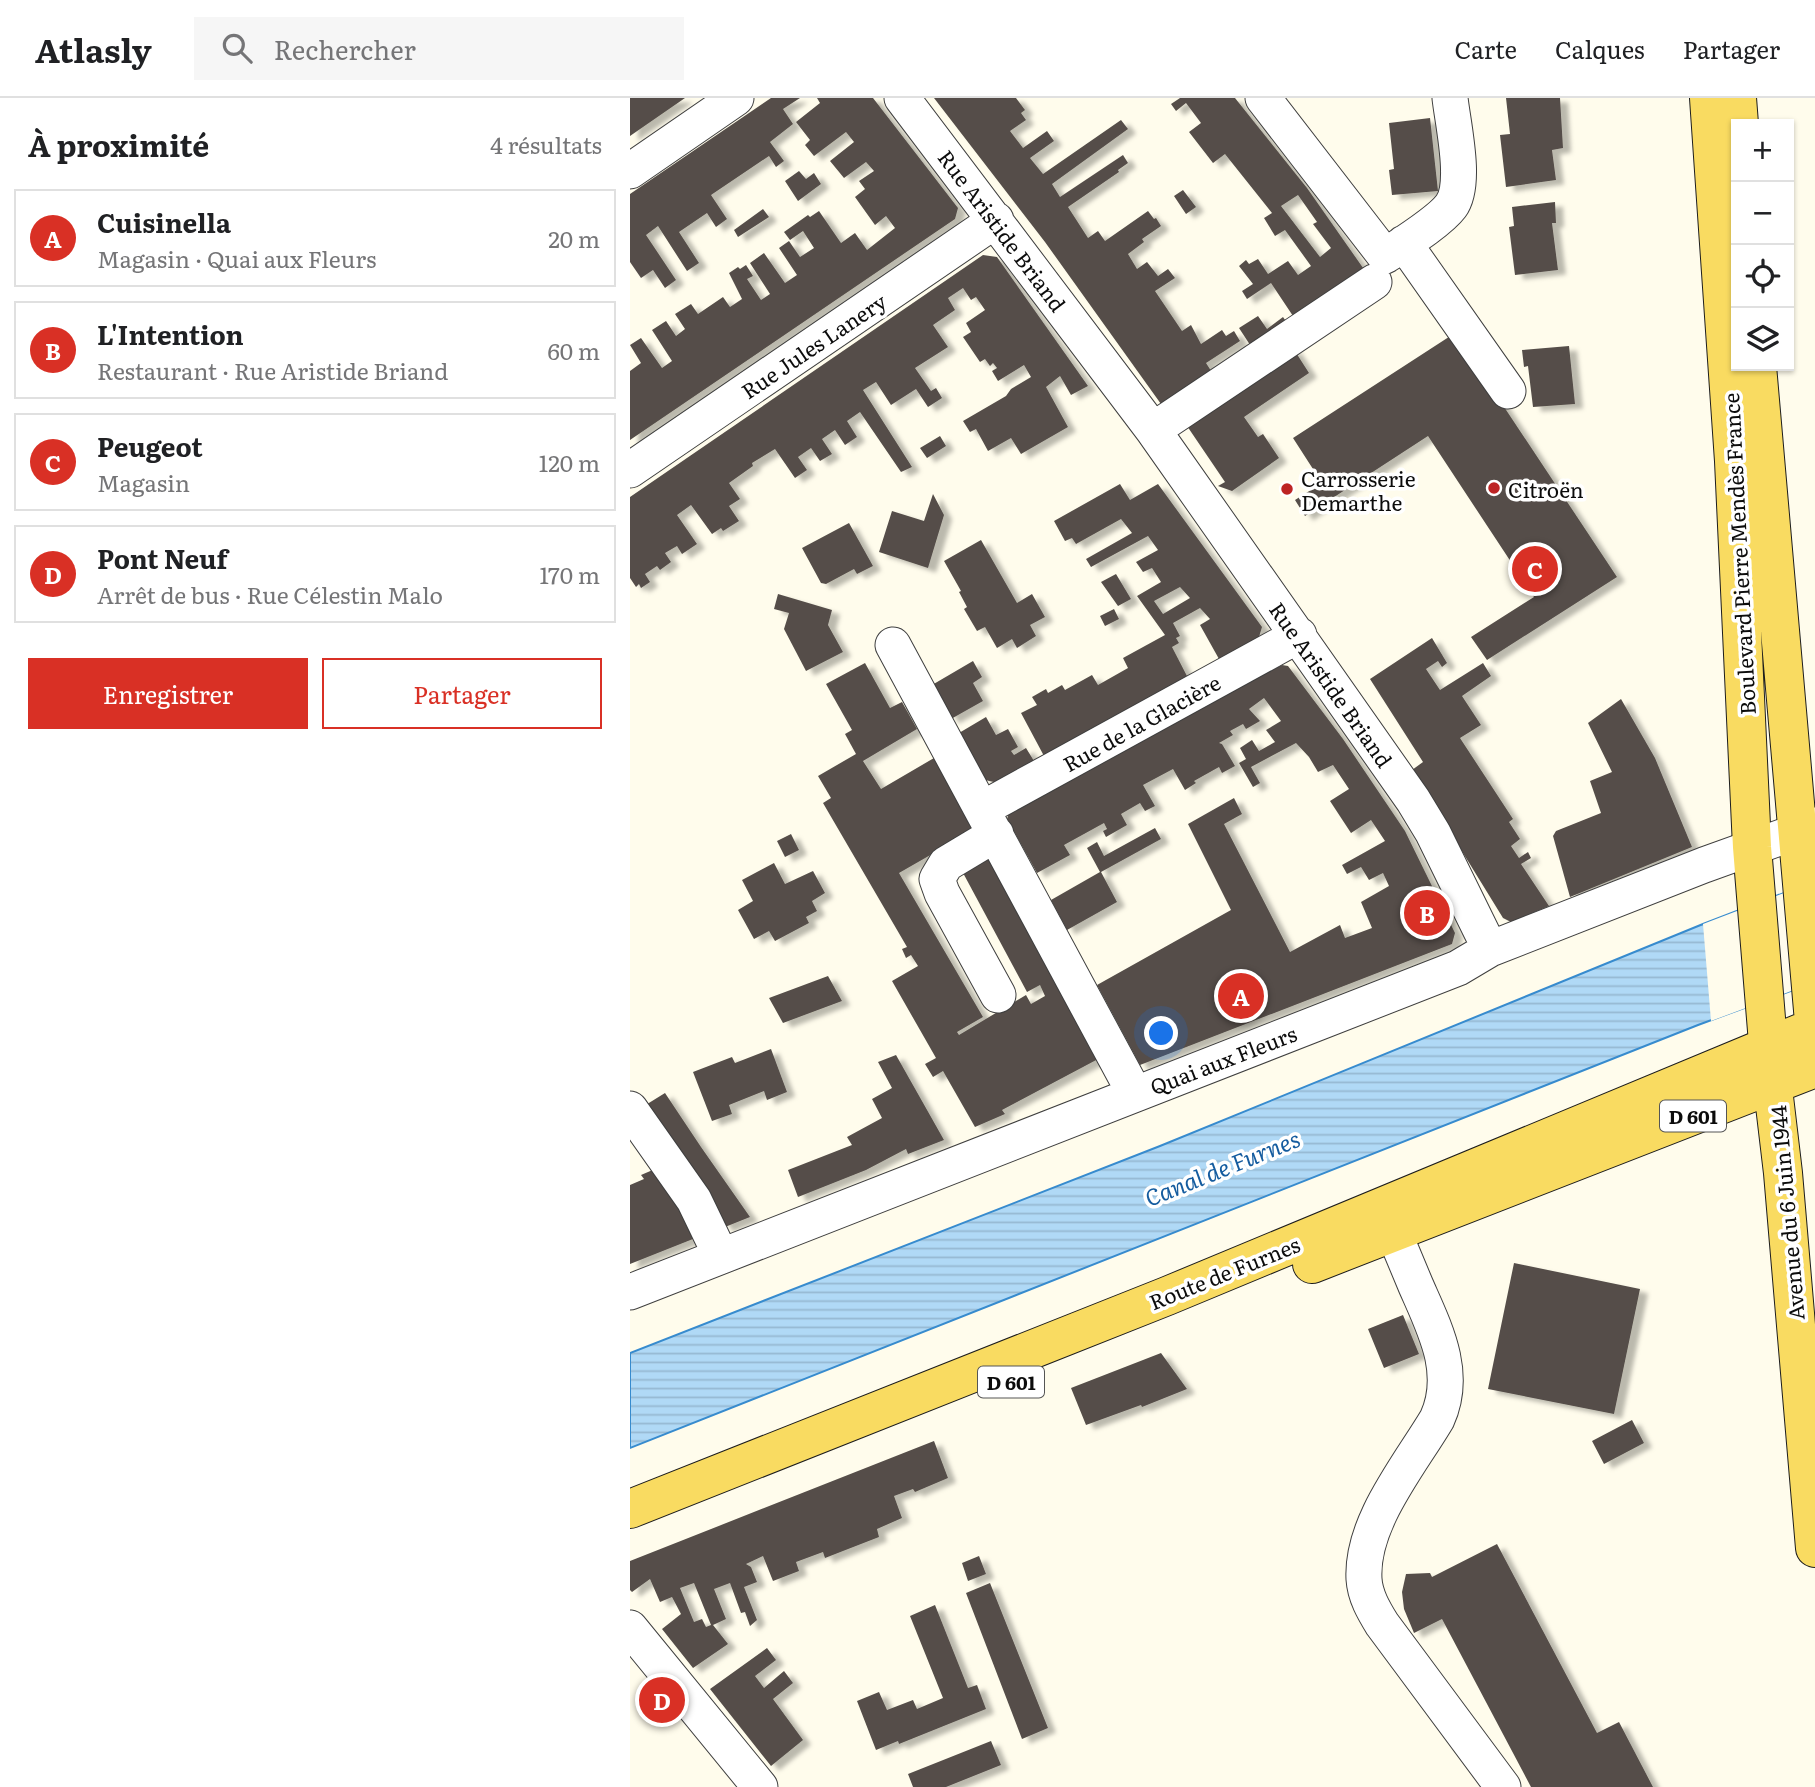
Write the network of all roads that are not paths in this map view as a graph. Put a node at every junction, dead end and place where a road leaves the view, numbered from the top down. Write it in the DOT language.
graph roads {
  1 [pos="736,98"];
  2 [pos="902,98"];
  3 [pos="1263,98"];
  4 [pos="1450,98"];
  5 [pos="1709,98"];
  6 [pos="1737,98"];
  7 [pos="1739,119"];
  8 [pos="630,171"];
  9 [pos="996,220"];
  10 [pos="1397,253"];
  11 [pos="1757,371"];
  12 [pos="1507,391"];
  13 [pos="1153,430"];
  14 [pos="630,470"];
  15 [pos="1299,635"];
  16 [pos="894,645"];
  17 [pos="989,822"];
  18 [pos="1803,839"];
  19 [pos="1752,847"];
  20 [pos="1756,885"];
  21 [pos="1490,949"];
  22 [pos="998,995"];
  23 [pos="1815,1027"];
  24 [pos="1815,1033"];
  25 [pos="1769,1047"];
  26 [pos="1815,1068"];
  27 [pos="1774,1084"];
  28 [pos="1135,1094"];
  29 [pos="632,1117"];
  30 [pos="1388,1220"];
  31 [pos="721,1256"];
  32 [pos="630,1292"];
  33 [pos="630,1509"];
  34 [pos="630,1534"];
  35 [pos="1815,1548"];
  36 [pos="630,1629"];
  37 [pos="760,1787"];
  38 [pos="1503,1787"];
  1 -- 8 [label="street"];
  2 -- 9 [label="street, Rue Aristide Briand"];
  3 -- 10 [label="street"];
  4 -- 10 [label="street"];
  5 -- 19 [label="main road, Boulevard Pierre Mendès France"];
  6 -- 7 [label="main road"];
  9 -- 13 [label="street, Rue Aristide Briand"];
  9 -- 14 [label="street, Rue Jules Lanery"];
  10 -- 12 [label="street"];
  10 -- 13 [label="street"];
  11 -- 18 [label="main road, Boulevard Pierre Mendès France"];
  13 -- 15 [label="street, Rue Aristide Briand"];
  15 -- 17 [label="street, Rue de la Glacière"];
  15 -- 21 [label="street, Rue Aristide Briand"];
  16 -- 17 [label="street"];
  17 -- 22 [label="street, Rue de la Glacière"];
  17 -- 28 [label="street"];
  18 -- 19 [label="street, Quai aux Fleurs"];
  18 -- 23 [label="main road, Boulevard Pierre Mendès France"];
  19 -- 20 [label="main road, Boulevard Pierre Mendès France"];
  19 -- 21 [label="street, Quai aux Fleurs"];
  20 -- 25 [label="main road, Avenue du 6 Juin 1944"];
  21 -- 28 [label="street, Quai aux Fleurs"];
  23 -- 24 [label="main road"];
  23 -- 25 [label="main road, Route de Furnes / D 601"];
  25 -- 27 [label="main road, Avenue du 6 Juin 1944"];
  25 -- 30 [label="main road, Route de Furnes / D 601"];
  26 -- 27 [label="main road, Route de Furnes / D 601"];
  27 -- 30 [label="main road, Route de Furnes / D 601"];
  27 -- 35 [label="main road, Avenue du 6 Juin 1944"];
  28 -- 31 [label="street, Quai aux Fleurs"];
  29 -- 31 [label="street"];
  30 -- 33 [label="main road, Route de Furnes / D 601"];
  30 -- 34 [label="main road, Route de Furnes / D 601"];
  30 -- 38 [label="street"];
  31 -- 32 [label="street, Quai aux Fleurs"];
  36 -- 37 [label="street"];
}
